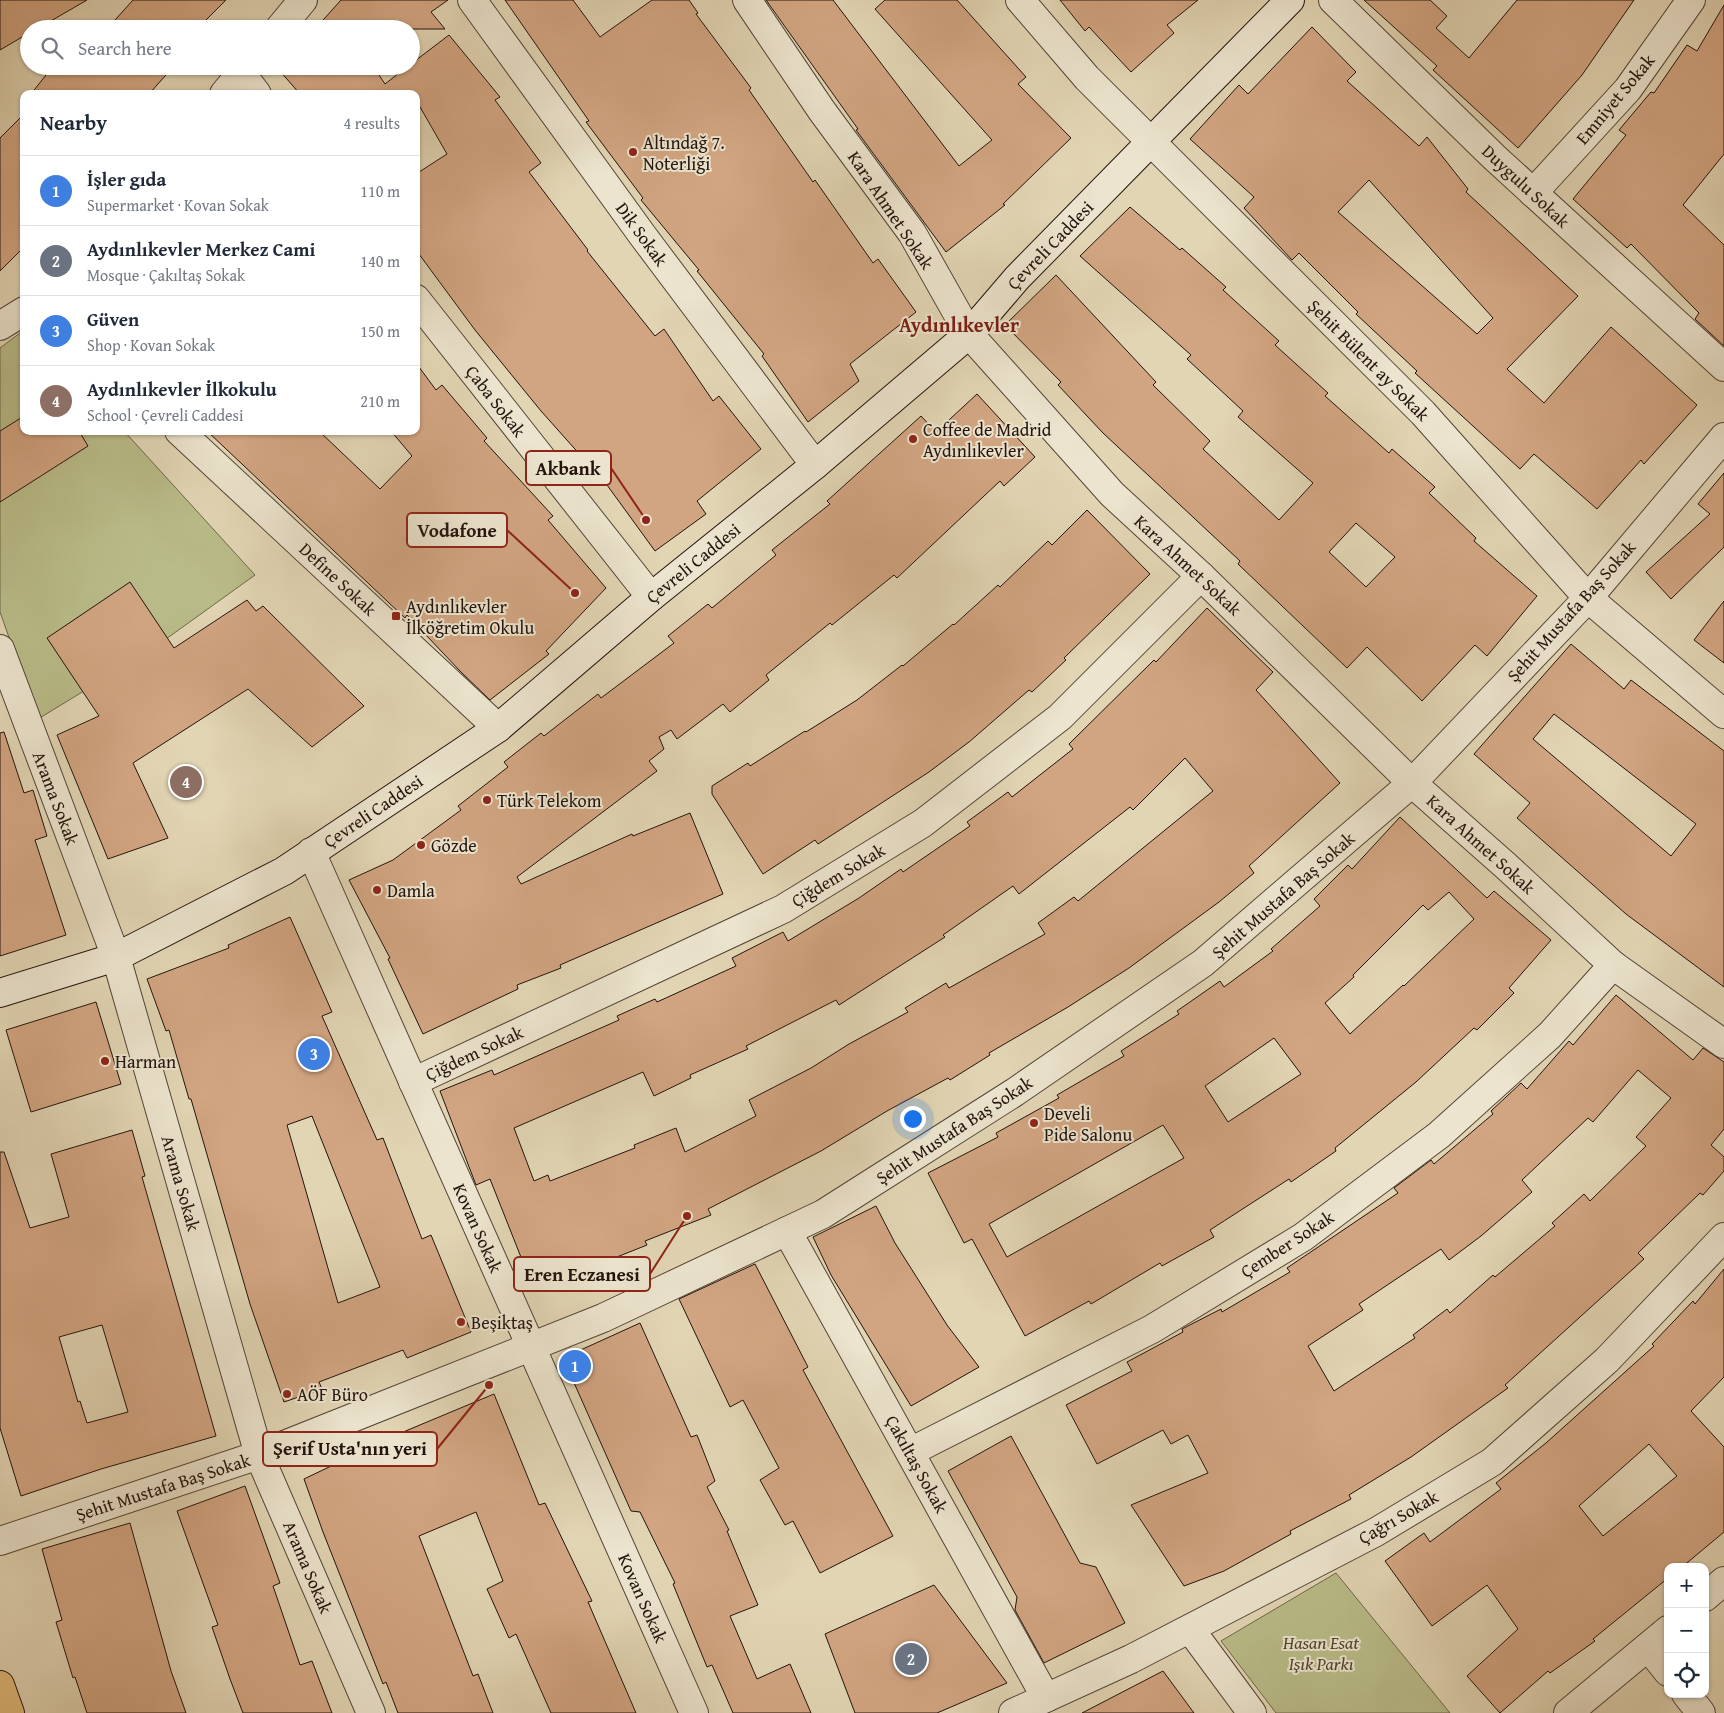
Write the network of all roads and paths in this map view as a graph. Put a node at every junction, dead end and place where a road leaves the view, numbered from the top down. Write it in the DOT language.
graph roads {
  1 [pos="303,0"];
  2 [pos="472,0"];
  3 [pos="747,0"];
  4 [pos="1020,0"];
  5 [pos="1290,0"];
  6 [pos="1333,0"];
  7 [pos="1691,0"];
  8 [pos="286,20"];
  9 [pos="1150,142"];
  10 [pos="1534,192"];
  11 [pos="420,304"];
  12 [pos="20,314"];
  13 [pos="0,326"];
  14 [pos="969,334"];
  15 [pos="1724,366"];
  16 [pos="183,435"];
  17 [pos="1724,437"];
  18 [pos="815,465"];
  19 [pos="1201,576"];
  20 [pos="651,597"];
  21 [pos="1588,598"];
  22 [pos="0,649"];
  23 [pos="1724,714"];
  24 [pos="498,728"];
  25 [pos="1412,783"];
  26 [pos="312,852"];
  27 [pos="116,957"];
  28 [pos="1613,965"];
  29 [pos="0,993"];
  30 [pos="1724,1044"];
  31 [pos="413,1082"];
  32 [pos="787,1231"];
  33 [pos="1724,1237"];
  34 [pos="529,1346"];
  35 [pos="910,1452"];
  36 [pos="259,1455"];
  37 [pos="0,1541"];
  38 [pos="1724,1581"];
  39 [pos="1709,1594"];
  40 [pos="1190,1629"];
  41 [pos="1658,1638"];
  42 [pos="1664,1658"];
  43 [pos="0,1685"];
  44 [pos="1046,1698"];
  45 [pos="1689,1698"];
  46 [pos="10,1713"];
  47 [pos="371,1713"];
  48 [pos="694,1713"];
  49 [pos="1012,1713"];
  50 [pos="1252,1713"];
  51 [pos="1568,1713"];
  52 [pos="1701,1713"];
  1 -- 8 [label="street"];
  2 -- 18 [label="street, Dik Sokak"];
  3 -- 14 [label="street, Kara Ahmet Sokak"];
  4 -- 9 [label="street, Şehit Bülent ay Sokak"];
  5 -- 9 [label="street, Çevreli Caddesi"];
  6 -- 10 [label="street, Duygulu Sokak"];
  7 -- 10 [label="street, Emniyet Sokak"];
  9 -- 14 [label="street, Çevreli Caddesi"];
  9 -- 21 [label="street, Şehit Bülent ay Sokak"];
  10 -- 15 [label="street, Duygulu Sokak"];
  11 -- 20 [label="street, Çaba Sokak"];
  12 -- 13 [label="street"];
  14 -- 18 [label="street, Çevreli Caddesi"];
  14 -- 19 [label="street, Kara Ahmet Sokak"];
  16 -- 24 [label="street, Define Sokak"];
  17 -- 21 [label="street, Şehit Mustafa Baş Sokak"];
  18 -- 20 [label="street, Çevreli Caddesi"];
  19 -- 25 [label="street, Kara Ahmet Sokak"];
  19 -- 31 [label="street, Çiğdem Sokak"];
  20 -- 24 [label="street, Çevreli Caddesi"];
  21 -- 23 [label="street, Şehit Bülent ay Sokak"];
  21 -- 25 [label="street, Şehit Mustafa Baş Sokak"];
  22 -- 27 [label="street, Arama Sokak"];
  24 -- 26 [label="street, Çevreli Caddesi"];
  25 -- 28 [label="street, Kara Ahmet Sokak"];
  25 -- 32 [label="street, Şehit Mustafa Baş Sokak"];
  26 -- 27 [label="street, Çevreli Caddesi"];
  26 -- 31 [label="street, Kovan Sokak"];
  27 -- 29 [label="street, Çevreli Caddesi"];
  27 -- 36 [label="street, Arama Sokak"];
  28 -- 30 [label="street, Kara Ahmet Sokak"];
  28 -- 35 [label="street, Çember Sokak"];
  31 -- 34 [label="street, Kovan Sokak"];
  32 -- 34 [label="street, Şehit Mustafa Baş Sokak"];
  32 -- 35 [label="street, Çakıltaş Sokak"];
  33 -- 40 [label="street, Çağrı Sokak"];
  34 -- 36 [label="street, Şehit Mustafa Baş Sokak"];
  34 -- 48 [label="street, Kovan Sokak"];
  35 -- 44 [label="street, Çakıltaş Sokak"];
  36 -- 37 [label="street, Şehit Mustafa Baş Sokak"];
  36 -- 47 [label="street, Arama Sokak"];
  38 -- 39 [label="street"];
  40 -- 44 [label="street, Çağrı Sokak"];
  40 -- 50 [label="street"];
  41 -- 42 [label="street"];
  41 -- 51 [label="street"];
  43 -- 46 [label="highway"];
  44 -- 49 [label="street, Çağrı Sokak"];
  45 -- 52 [label="street"];
}
